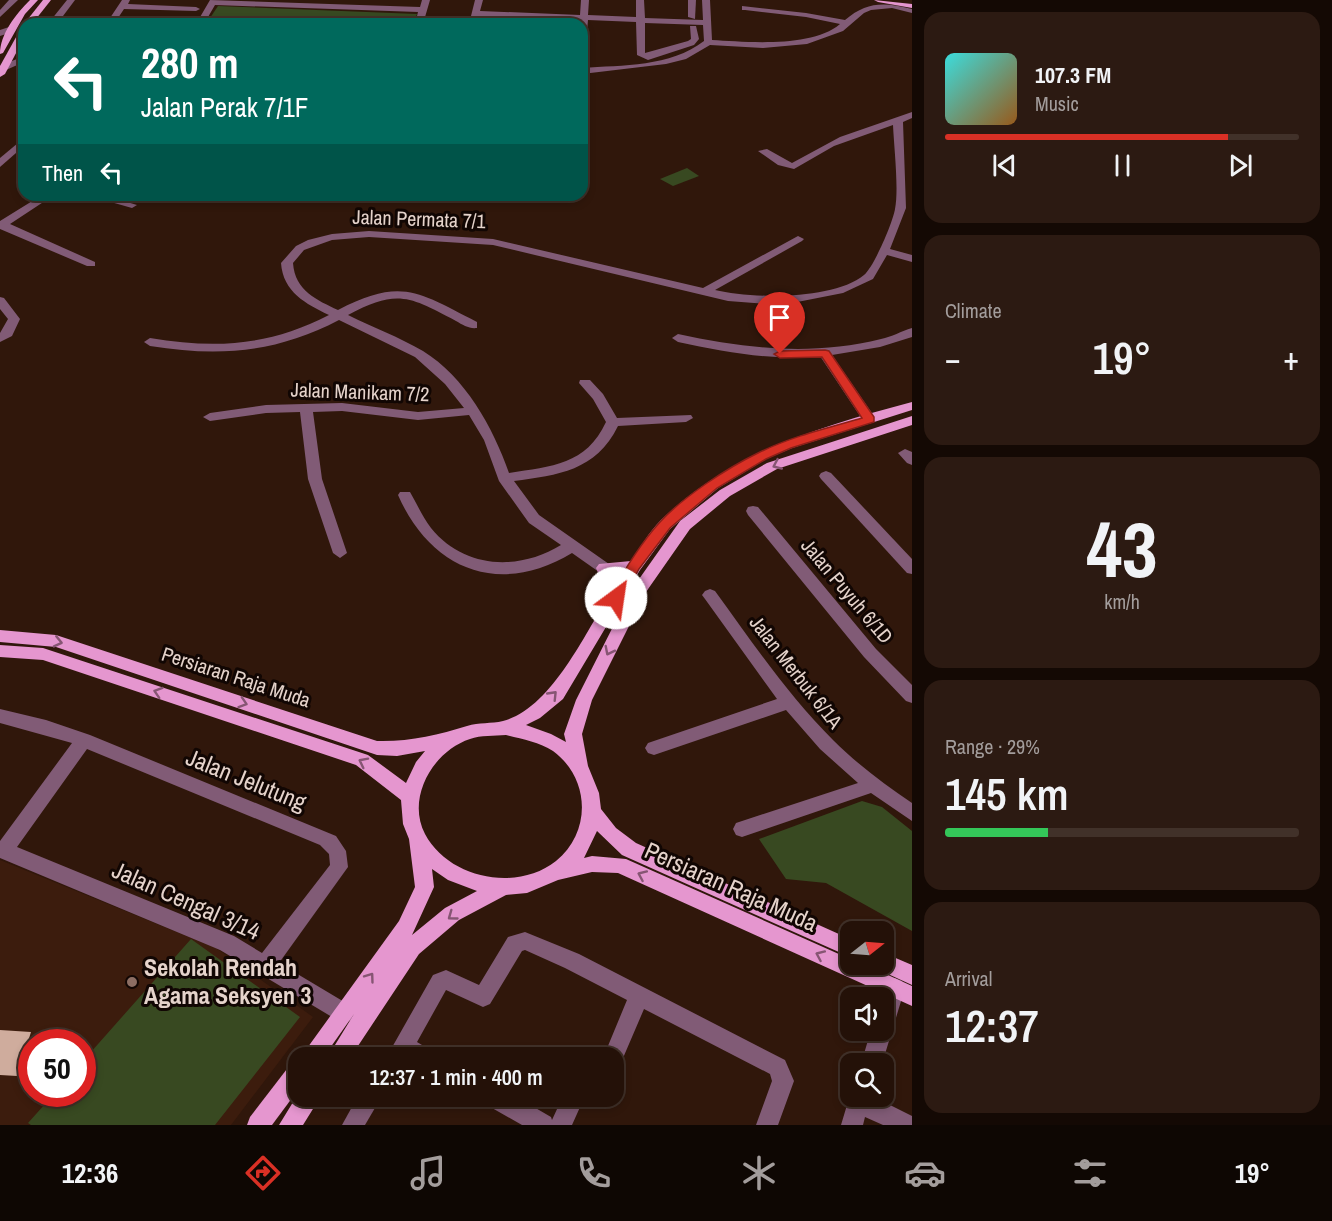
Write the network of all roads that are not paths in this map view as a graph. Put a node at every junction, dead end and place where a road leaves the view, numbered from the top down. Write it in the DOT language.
graph roads {
  1 [pos="14,0"];
  2 [pos="34,0"];
  3 [pos="47,0"];
  4 [pos="71,0"];
  5 [pos="426,0"];
  6 [pos="479,0"];
  7 [pos="585,0"];
  8 [pos="640,0"];
  9 [pos="692,0"];
  10 [pos="706,0"];
  11 [pos="878,0"];
  12 [pos="213,1"];
  13 [pos="267,2"];
  14 [pos="124,3"];
  15 [pos="318,3"];
  16 [pos="372,4"];
  17 [pos="912,6"];
  18 [pos="745,8"];
  19 [pos="196,9"];
  20 [pos="423,10"];
  21 [pos="912,11"];
  22 [pos="476,13"];
  23 [pos="0,15"];
  24 [pos="532,16"];
  25 [pos="692,17"];
  26 [pos="19,18"];
  27 [pos="33,18"];
  28 [pos="57,18"];
  29 [pos="114,18"];
  30 [pos="203,18"];
  31 [pos="421,18"];
  32 [pos="475,18"];
  33 [pos="585,18"];
  34 [pos="588,18"];
  35 [pos="18,19"];
  36 [pos="640,20"];
  37 [pos="706,23"];
  38 [pos="846,23"];
  39 [pos="693,28"];
  40 [pos="3,36"];
  41 [pos="18,41"];
  42 [pos="708,42"];
  43 [pos="14,48"];
  44 [pos="0,51"];
  45 [pos="18,55"];
  46 [pos="18,62"];
  47 [pos="2,71"];
  48 [pos="588,71"];
  49 [pos="912,115"];
  50 [pos="898,121"];
  51 [pos="18,147"];
  52 [pos="763,151"];
  53 [pos="0,164"];
  54 [pos="39,201"];
  55 [pos="116,201"];
  56 [pos="132,205"];
  57 [pos="1,225"];
  58 [pos="798,239"];
  59 [pos="885,251"];
  60 [pos="912,260"];
  61 [pos="91,264"];
  62 [pos="704,292"];
  63 [pos="0,301"];
  64 [pos="339,317"];
  65 [pos="473,325"];
  66 [pos="912,332"];
  67 [pos="0,338"];
  68 [pos="678,338"];
  69 [pos="150,342"];
  70 [pos="825,354"];
  71 [pos="585,383"];
  72 [pos="912,406"];
  73 [pos="306,408"];
  74 [pos="473,411"];
  75 [pos="210,417"];
  76 [pos="686,418"];
  77 [pos="869,419"];
  78 [pos="912,420"];
  79 [pos="613,422"];
  80 [pos="826,476"];
  81 [pos="504,477"];
  82 [pos="405,495"];
  83 [pos="753,511"];
  84 [pos="571,546"];
  85 [pos="340,553"];
  86 [pos="635,566"];
  87 [pos="604,568"];
  88 [pos="912,569"];
  89 [pos="633,585"];
  90 [pos="710,595"];
  91 [pos="616,598"];
  92 [pos="0,636"];
  93 [pos="0,651"];
  94 [pos="912,696"];
  95 [pos="789,702"];
  96 [pos="0,716"];
  97 [pos="506,728"];
  98 [pos="458,736"];
  99 [pos="84,740"];
  100 [pos="654,748"];
  101 [pos="579,766"];
  102 [pos="873,785"];
  103 [pos="410,796"];
  104 [pos="912,813"];
  105 [pos="594,814"];
  106 [pos="742,830"];
  107 [pos="418,839"];
  108 [pos="2,850"];
  109 [pos="558,872"];
  110 [pos="503,887"];
  111 [pos="840,944"];
  112 [pos="265,965"];
  113 [pos="894,967"];
  114 [pos="912,975"];
  115 [pos="903,992"];
  116 [pos="639,995"];
  117 [pos="894,1008"];
  118 [pos="344,1013"];
  119 [pos="318,1047"];
  120 [pos="344,1047"];
  121 [pos="403,1047"];
  122 [pos="618,1047"];
  123 [pos="288,1085"];
  124 [pos="302,1107"];
  125 [pos="364,1107"];
  126 [pos="512,1107"];
  127 [pos="569,1107"];
  128 [pos="858,1107"];
  129 [pos="874,1107"];
  130 [pos="258,1125"];
  131 [pos="290,1125"];
  132 [pos="353,1125"];
  133 [pos="543,1125"];
  134 [pos="561,1125"];
  135 [pos="767,1125"];
  136 [pos="852,1125"];
  137 [pos="906,1125"];
  1 -- 23 [label="street"];
  2 -- 26 [label="main road"];
  3 -- 27 [label="main road"];
  4 -- 28 [label="street"];
  5 -- 20 [label="street"];
  6 -- 22 [label="street"];
  7 -- 33 [label="street"];
  8 -- 36 [label="street"];
  9 -- 25 [label="street"];
  10 -- 37 [label="street"];
  11 -- 17 [label="main road"];
  12 -- 13 [label="street"];
  12 -- 30 [label="street"];
  13 -- 15 [label="street"];
  14 -- 19 [label="street"];
  14 -- 29 [label="street"];
  15 -- 16 [label="street"];
  16 -- 20 [label="street"];
  18 -- 38 [label="street"];
  20 -- 31 [label="street"];
  21 -- 38 [label="street"];
  22 -- 24 [label="street"];
  22 -- 32 [label="street"];
  24 -- 33 [label="street"];
  34 -- 36 [label="street"];
  35 -- 40 [label="main road"];
  36 -- 37 [label="street"];
  36 -- 39 [label="street"];
  37 -- 42 [label="street"];
  38 -- 42 [label="street"];
  40 -- 44 [label="main road"];
  41 -- 43 [label="main road"];
  42 -- 48 [label="street"];
  43 -- 45 [label="street"];
  43 -- 47 [label="main road"];
  46 -- 47 [label="street"];
  49 -- 50 [label="street"];
  50 -- 52 [label="street"];
  50 -- 59 [label="street, Jalan Permata 7/1"];
  51 -- 53 [label="street"];
  54 -- 57 [label="street"];
  55 -- 56 [label="street"];
  57 -- 61 [label="street"];
  58 -- 62 [label="street"];
  59 -- 60 [label="street"];
  59 -- 62 [label="street, Jalan Permata 7/1"];
  62 -- 64 [label="street, Jalan Permata 7/1"];
  63 -- 67 [label="street"];
  64 -- 65 [label="street"];
  64 -- 69 [label="street"];
  64 -- 74 [label="street, Jalan Permata 7/1"];
  66 -- 70 [label="street"];
  68 -- 70 [label="street"];
  70 -- 77 [label="street"];
  71 -- 79 [label="street"];
  72 -- 77 [label="main road"];
  73 -- 74 [label="street, Jalan Manikam 7/2"];
  73 -- 75 [label="street, Jalan Manikam 7/2"];
  73 -- 85 [label="street"];
  74 -- 81 [label="street, Jalan Permata 7/1"];
  76 -- 79 [label="street"];
  77 -- 86 [label="main road"];
  78 -- 89 [label="main road, one-way"];
  79 -- 81 [label="street"];
  80 -- 88 [label="street"];
  81 -- 84 [label="street, Jalan Permata 7/1"];
  82 -- 84 [label="street"];
  83 -- 94 [label="street, Jalan Puyuh 6/1D"];
  84 -- 87 [label="street, Jalan Permata 7/1"];
  86 -- 87 [label="main road"];
  86 -- 89 [label="main road"];
  87 -- 89 [label="street, Jalan Permata 7/1"];
  87 -- 91 [label="main road"];
  89 -- 91 [label="main road"];
  89 -- 101 [label="main road, one-way"];
  90 -- 95 [label="street, Jalan Merbuk 6/1A"];
  97 -- 91 [label="main road, one-way"];
  92 -- 98 [label="main road, Persiaran Raja Muda, one-way"];
  103 -- 93 [label="main road, Persiaran Raja Muda, one-way"];
  95 -- 100 [label="street"];
  95 -- 102 [label="street, Jalan Merbuk 6/1A"];
  96 -- 99 [label="street, Jalan Jelutung"];
  97 -- 98 [label="main road"];
  97 -- 101 [label="main road"];
  98 -- 103 [label="main road"];
  99 -- 108 [label="street"];
  99 -- 112 [label="street, Jalan Jelutung"];
  101 -- 105 [label="main road"];
  102 -- 104 [label="street, Jalan Merbuk 6/1A"];
  102 -- 106 [label="street"];
  103 -- 107 [label="main road"];
  105 -- 109 [label="main road"];
  105 -- 111 [label="main road, Persiaran Raja Muda"];
  107 -- 110 [label="main road"];
  118 -- 107 [label="main road, one-way"];
  108 -- 112 [label="street, Jalan Cengal 3/14"];
  109 -- 110 [label="main road"];
  115 -- 109 [label="main road, Persiaran Raja Muda, one-way"];
  110 -- 120 [label="main road, one-way"];
  112 -- 118 [label="street, Jalan Cengal 3/14"];
  113 -- 114 [label="main road"];
  115 -- 117 [label="street"];
  116 -- 121 [label="street"];
  116 -- 122 [label="street"];
  116 -- 135 [label="street"];
  118 -- 119 [label="main road"];
  123 -- 130 [label="main road"];
  124 -- 131 [label="main road"];
  125 -- 132 [label="street"];
  126 -- 133 [label="street"];
  127 -- 134 [label="street"];
  128 -- 136 [label="street"];
  129 -- 137 [label="street"];
}
